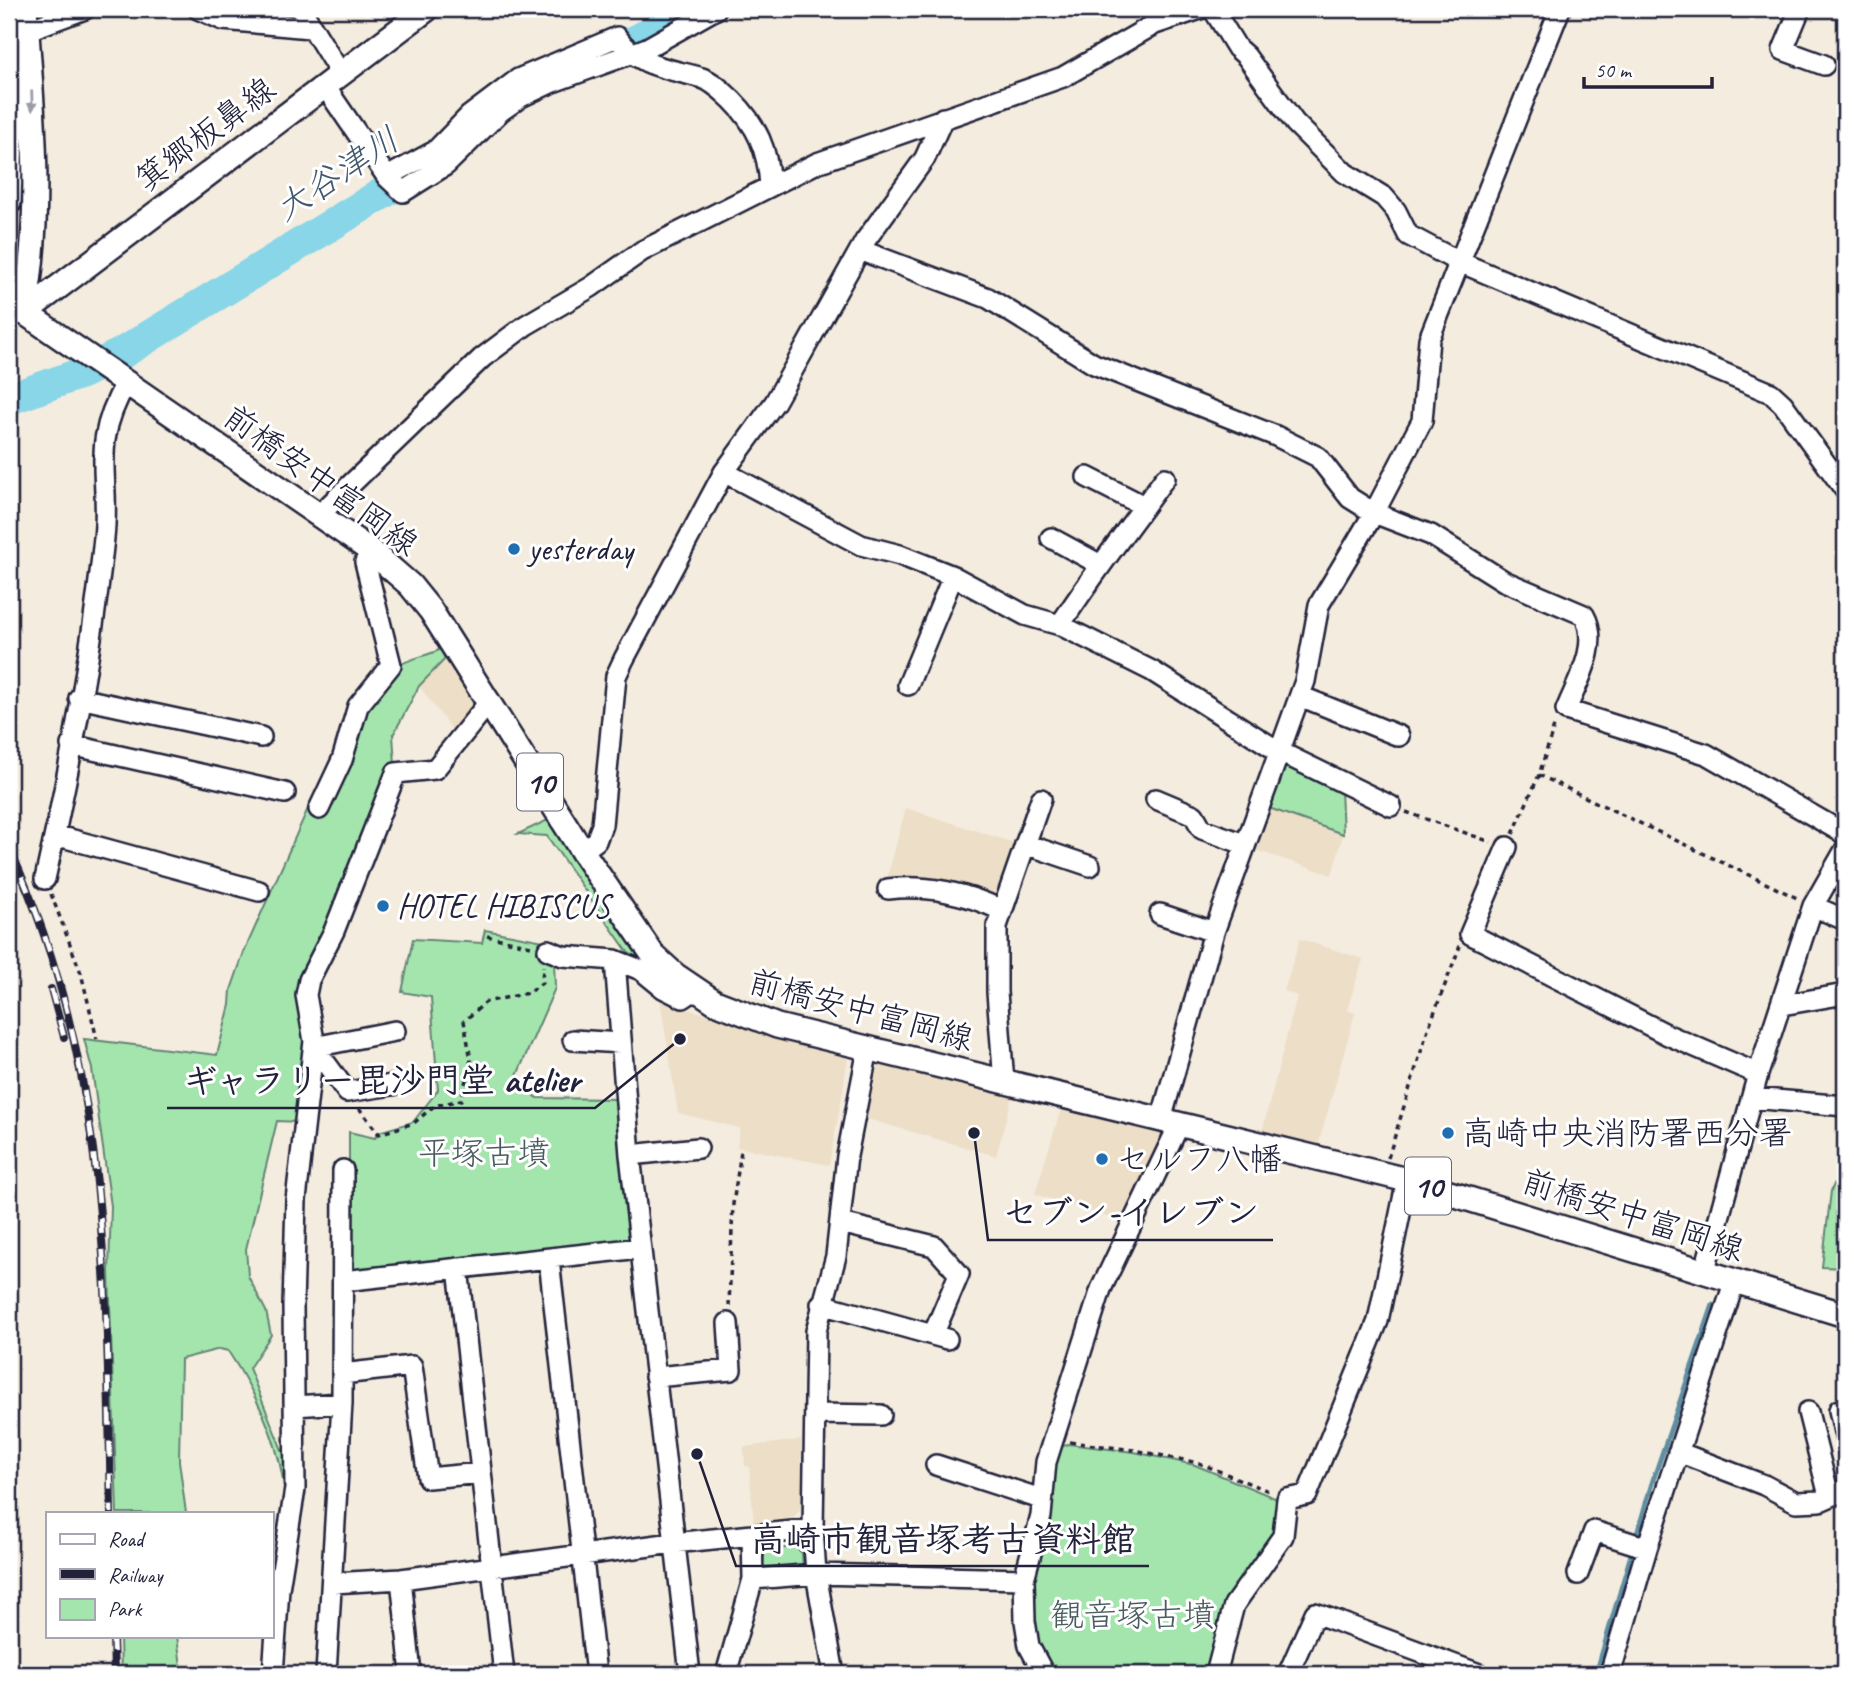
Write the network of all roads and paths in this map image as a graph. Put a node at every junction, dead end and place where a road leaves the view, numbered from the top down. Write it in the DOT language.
graph roads {
  1 [pos="10,9"];
  2 [pos="85,9"];
  3 [pos="198,9"];
  4 [pos="302,9"];
  5 [pos="427,9"];
  6 [pos="716,9"];
  7 [pos="1200,9"];
  8 [pos="1213,9"];
  9 [pos="1560,9"];
  10 [pos="1800,9"];
  11 [pos="26,19"];
  12 [pos="310,28"];
  13 [pos="625,47"];
  14 [pos="1824,65"];
  15 [pos="332,79"];
  16 [pos="943,118"];
  17 [pos="770,186"];
  18 [pos="9,202"];
  19 [pos="860,250"];
  20 [pos="1457,261"];
  21 [pos="17,307"];
  22 [pos="126,383"];
  23 [pos="1845,455"];
  24 [pos="724,472"];
  25 [pos="1833,472"];
  26 [pos="1087,477"];
  27 [pos="1166,478"];
  28 [pos="1845,490"];
  29 [pos="1144,506"];
  30 [pos="1374,513"];
  31 [pos="319,516"];
  32 [pos="1051,538"];
  33 [pos="371,551"];
  34 [pos="1099,564"];
  35 [pos="953,576"];
  36 [pos="1060,625"];
  37 [pos="908,685"];
  38 [pos="1300,696"];
  39 [pos="79,698"];
  40 [pos="490,701"];
  41 [pos="1566,710"];
  42 [pos="1399,736"];
  43 [pos="261,737"];
  44 [pos="71,745"];
  45 [pos="1278,751"];
  46 [pos="1539,775"];
  47 [pos="285,793"];
  48 [pos="1041,799"];
  49 [pos="1156,799"];
  50 [pos="1391,806"];
  51 [pos="319,809"];
  52 [pos="1845,834"];
  53 [pos="55,835"];
  54 [pos="1025,844"];
  55 [pos="1244,844"];
  56 [pos="1507,847"];
  57 [pos="1845,850"];
  58 [pos="582,851"];
  59 [pos="1090,866"];
  60 [pos="45,879"];
  61 [pos="888,889"];
  62 [pos="259,891"];
  63 [pos="1813,906"];
  64 [pos="1001,910"];
  65 [pos="1160,915"];
  66 [pos="1845,920"];
  67 [pos="1214,932"];
  68 [pos="1471,934"];
  69 [pos="487,936"];
  70 [pos="548,950"];
  71 [pos="615,960"];
  72 [pos="695,989"];
  73 [pos="1845,994"];
  74 [pos="1782,1005"];
  75 [pos="395,1031"];
  76 [pos="97,1039"];
  77 [pos="573,1040"];
  78 [pos="621,1043"];
  79 [pos="314,1048"];
  80 [pos="868,1049"];
  81 [pos="1758,1074"];
  82 [pos="405,1083"];
  83 [pos="1004,1083"];
  84 [pos="347,1092"];
  85 [pos="1752,1098"];
  86 [pos="1845,1106"];
  87 [pos="1170,1123"];
  88 [pos="698,1148"];
  89 [pos="741,1152"];
  90 [pos="630,1154"];
  91 [pos="342,1170"];
  92 [pos="1384,1173"];
  93 [pos="1407,1180"];
  94 [pos="841,1223"];
  95 [pos="640,1248"];
  96 [pos="549,1259"];
  97 [pos="458,1268"];
  98 [pos="1704,1273"];
  99 [pos="343,1281"];
  100 [pos="1734,1283"];
  101 [pos="821,1304"];
  102 [pos="1845,1315"];
  103 [pos="728,1323"];
  104 [pos="342,1374"];
  105 [pos="655,1377"];
  106 [pos="342,1403"];
  107 [pos="294,1406"];
  108 [pos="1839,1410"];
  109 [pos="1808,1412"];
  110 [pos="815,1413"];
  111 [pos="881,1415"];
  112 [pos="1845,1436"];
  113 [pos="1054,1440"];
  114 [pos="1678,1452"];
  115 [pos="936,1465"];
  116 [pos="481,1473"];
  117 [pos="1837,1493"];
  118 [pos="1041,1499"];
  119 [pos="1287,1499"];
  120 [pos="813,1530"];
  121 [pos="752,1536"];
  122 [pos="673,1543"];
  123 [pos="1647,1548"];
  124 [pos="583,1556"];
  125 [pos="491,1568"];
  126 [pos="816,1574"];
  127 [pos="1578,1574"];
  128 [pos="401,1578"];
  129 [pos="754,1579"];
  130 [pos="1024,1579"];
  131 [pos="333,1583"];
  132 [pos="273,1674"];
  133 [pos="326,1674"];
  134 [pos="411,1674"];
  135 [pos="504,1674"];
  136 [pos="596,1674"];
  137 [pos="690,1674"];
  138 [pos="726,1674"];
  139 [pos="834,1674"];
  140 [pos="1044,1674"];
  141 [pos="1216,1674"];
  142 [pos="1288,1674"];
  143 [pos="1479,1674"];
  144 [pos="1610,1674"];
  1 -- 18 [label="main road"];
  2 -- 11 [label="street"];
  3 -- 12 [label="street"];
  4 -- 12 [label="street"];
  5 -- 15 [label="main road, 箕郷板鼻線"];
  6 -- 13 [label="street"];
  7 -- 16 [label="street"];
  8 -- 20 [label="street"];
  9 -- 20 [label="street"];
  10 -- 14 [label="street"];
  11 -- 21 [label="main road, one-way"];
  12 -- 15 [label="street"];
  13 -- 15 [label="street"];
  13 -- 17 [label="street"];
  15 -- 21 [label="main road, 箕郷板鼻線"];
  16 -- 17 [label="street"];
  16 -- 19 [label="street"];
  17 -- 31 [label="street"];
  19 -- 24 [label="street"];
  19 -- 30 [label="street"];
  20 -- 25 [label="street"];
  20 -- 30 [label="street"];
  21 -- 22 [label="main road, 前橋安中富岡線 / 10"];
  22 -- 31 [label="main road, 前橋安中富岡線 / 10"];
  22 -- 39 [label="street"];
  23 -- 25 [label="street"];
  24 -- 35 [label="street"];
  24 -- 58 [label="street"];
  25 -- 28 [label="street"];
  26 -- 29 [label="street"];
  27 -- 29 [label="street"];
  29 -- 34 [label="street"];
  30 -- 38 [label="street"];
  30 -- 41 [label="street"];
  31 -- 33 [label="main road, 前橋安中富岡線 / 10"];
  32 -- 34 [label="street"];
  33 -- 40 [label="main road, 前橋安中富岡線 / 10"];
  33 -- 51 [label="street"];
  34 -- 36 [label="street"];
  35 -- 36 [label="street"];
  35 -- 37 [label="street"];
  36 -- 45 [label="street"];
  38 -- 42 [label="street"];
  38 -- 45 [label="street"];
  39 -- 43 [label="street"];
  39 -- 44 [label="street"];
  40 -- 58 [label="main road, 前橋安中富岡線 / 10"];
  40 -- 79 [label="street"];
  41 -- 46 [label="path"];
  41 -- 52 [label="street"];
  44 -- 47 [label="street"];
  44 -- 53 [label="street"];
  45 -- 50 [label="street"];
  45 -- 55 [label="street"];
  46 -- 56 [label="path"];
  46 -- 63 [label="path"];
  48 -- 54 [label="street"];
  49 -- 55 [label="street"];
  50 -- 56 [label="path"];
  53 -- 60 [label="street"];
  53 -- 62 [label="street"];
  54 -- 59 [label="street"];
  54 -- 64 [label="street"];
  55 -- 67 [label="street"];
  56 -- 68 [label="street"];
  57 -- 63 [label="street"];
  58 -- 72 [label="main road, 前橋安中富岡線 / 10"];
  60 -- 76 [label="path"];
  61 -- 64 [label="street"];
  63 -- 66 [label="street"];
  63 -- 74 [label="street"];
  64 -- 83 [label="street"];
  65 -- 67 [label="street"];
  67 -- 87 [label="street"];
  68 -- 81 [label="street"];
  68 -- 92 [label="path"];
  69 -- 70 [label="path"];
  70 -- 71 [label="street"];
  70 -- 84 [label="path"];
  71 -- 72 [label="street"];
  71 -- 78 [label="street"];
  72 -- 80 [label="main road, 前橋安中富岡線 / 10"];
  73 -- 74 [label="street"];
  74 -- 81 [label="street"];
  75 -- 79 [label="street"];
  77 -- 78 [label="street"];
  78 -- 90 [label="street"];
  79 -- 84 [label="street"];
  79 -- 107 [label="street"];
  80 -- 83 [label="main road, 前橋安中富岡線 / 10"];
  80 -- 94 [label="street"];
  81 -- 85 [label="street"];
  82 -- 84 [label="street"];
  83 -- 87 [label="main road, 前橋安中富岡線 / 10"];
  85 -- 86 [label="street"];
  85 -- 98 [label="street"];
  87 -- 92 [label="main road, 前橋安中富岡線 / 10"];
  87 -- 113 [label="street"];
  88 -- 90 [label="street"];
  89 -- 103 [label="path"];
  90 -- 95 [label="street"];
  91 -- 99 [label="street"];
  92 -- 93 [label="main road, 前橋安中富岡線 / 10"];
  93 -- 98 [label="main road, 前橋安中富岡線 / 10"];
  93 -- 119 [label="street"];
  94 -- 101 [label="street"];
  94 -- 101 [label="street"];
  95 -- 96 [label="street"];
  95 -- 105 [label="street"];
  96 -- 97 [label="street"];
  96 -- 124 [label="street"];
  97 -- 99 [label="street"];
  97 -- 116 [label="street"];
  98 -- 100 [label="main road, 前橋安中富岡線 / 10"];
  99 -- 104 [label="street"];
  100 -- 102 [label="main road, 前橋安中富岡線 / 10"];
  100 -- 114 [label="street"];
  101 -- 110 [label="street"];
  103 -- 105 [label="street"];
  104 -- 106 [label="street"];
  104 -- 116 [label="street"];
  105 -- 122 [label="street"];
  106 -- 107 [label="street"];
  106 -- 131 [label="street"];
  107 -- 132 [label="street"];
  108 -- 112 [label="street"];
  109 -- 117 [label="street"];
  110 -- 111 [label="street"];
  110 -- 120 [label="street"];
  113 -- 118 [label="street"];
  113 -- 119 [label="path"];
  114 -- 117 [label="street"];
  114 -- 123 [label="street"];
  115 -- 118 [label="street"];
  116 -- 125 [label="street"];
  118 -- 130 [label="street"];
  119 -- 141 [label="street"];
  120 -- 121 [label="street"];
  120 -- 126 [label="street"];
  121 -- 122 [label="street"];
  121 -- 129 [label="street"];
  122 -- 124 [label="street"];
  122 -- 137 [label="street"];
  123 -- 127 [label="street"];
  123 -- 144 [label="street"];
  124 -- 125 [label="street"];
  124 -- 136 [label="street"];
  125 -- 128 [label="street"];
  125 -- 135 [label="street"];
  126 -- 129 [label="street"];
  126 -- 130 [label="street"];
  126 -- 139 [label="street"];
  128 -- 131 [label="street"];
  128 -- 134 [label="street"];
  129 -- 138 [label="street"];
  130 -- 140 [label="street"];
  131 -- 133 [label="street"];
  142 -- 143 [label="street"];
}
